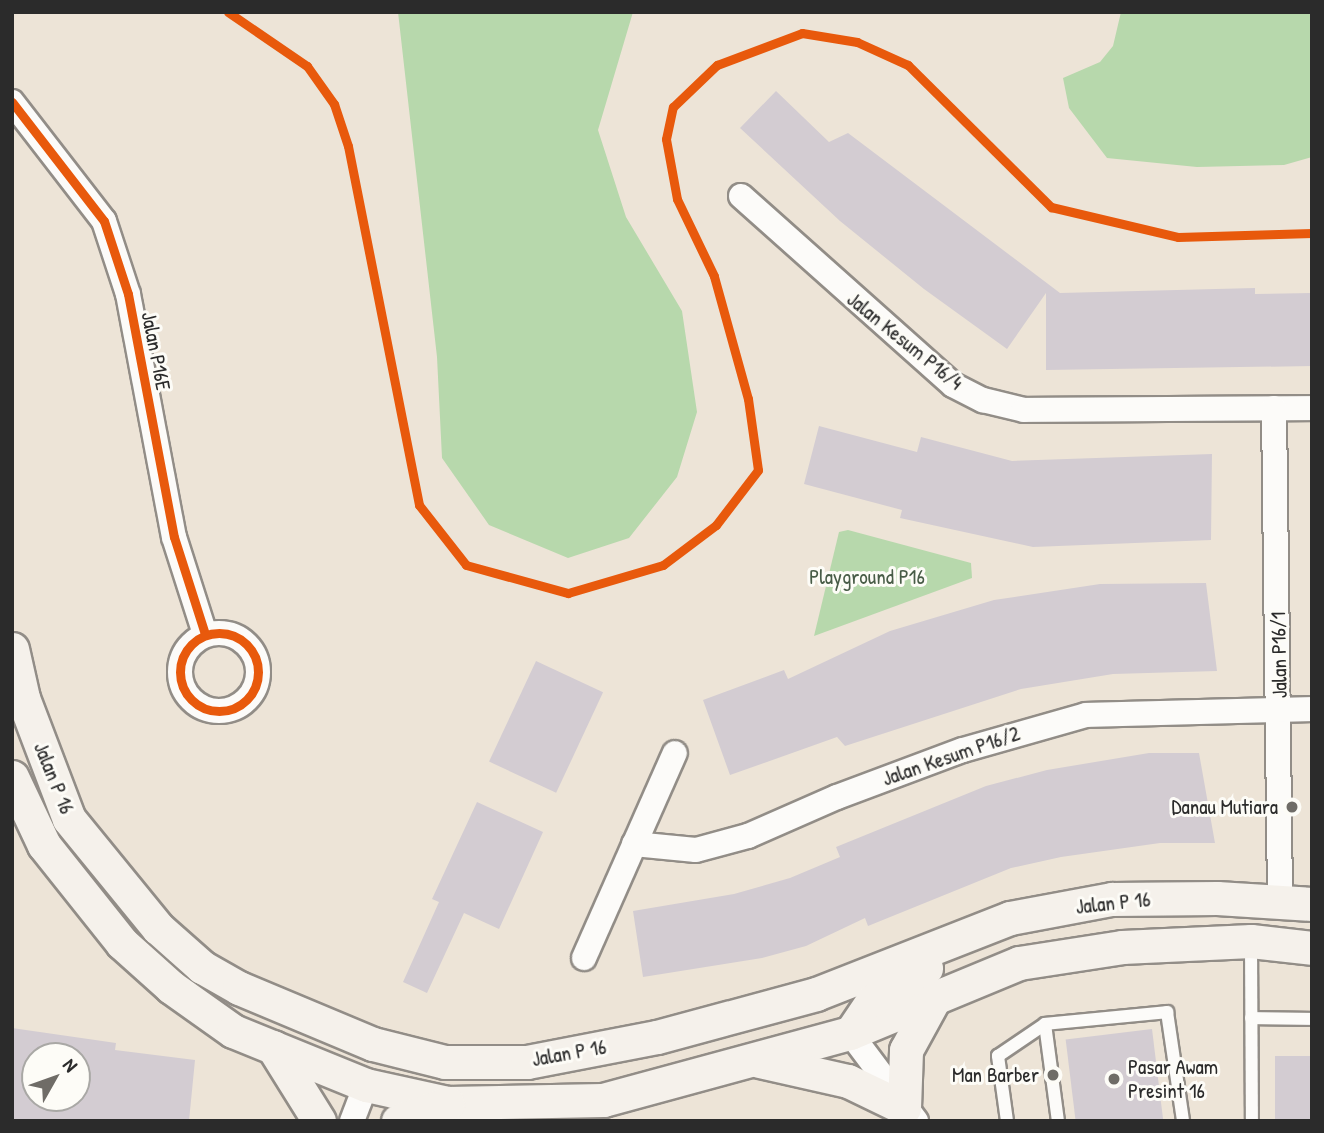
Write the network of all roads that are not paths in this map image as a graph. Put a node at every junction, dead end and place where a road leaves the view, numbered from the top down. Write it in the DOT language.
graph roads {
  1 [pos="18,118"];
  2 [pos="741,195"];
  3 [pos="1275,408"];
  4 [pos="1312,408"];
  5 [pos="205,635"];
  6 [pos="12,649"];
  7 [pos="1280,709"];
  8 [pos="1312,709"];
  9 [pos="675,753"];
  10 [pos="13,781"];
  11 [pos="634,844"];
  12 [pos="1296,903"];
  13 [pos="1010,918"];
  14 [pos="1251,941"];
  15 [pos="1312,948"];
  16 [pos="584,958"];
  17 [pos="934,999"];
  18 [pos="311,1018"];
  19 [pos="1251,1018"];
  20 [pos="1312,1019"];
  21 [pos="1045,1024"];
  22 [pos="850,1033"];
  23 [pos="657,1037"];
  24 [pos="273,1047"];
  25 [pos="754,1060"];
  26 [pos="445,1062"];
  27 [pos="366,1085"];
  28 [pos="448,1103"];
  29 [pos="910,1114"];
  30 [pos="319,1121"];
  31 [pos="352,1121"];
  32 [pos="398,1121"];
  33 [pos="1007,1121"];
  34 [pos="1058,1121"];
  35 [pos="1184,1121"];
  36 [pos="1252,1121"];
  1 -- 5 [label="street, Jalan P16E"];
  2 -- 3 [label="street, Jalan Kesum P16/4"];
  3 -- 4 [label="street, Jalan Kesum P16/4"];
  3 -- 7 [label="street, Jalan P16/1"];
  6 -- 18 [label="street, Jalan P 16"];
  7 -- 8 [label="street, Jalan Kesum P16/2"];
  7 -- 11 [label="street, Jalan Kesum P16/2"];
  7 -- 12 [label="street, Jalan P16/1"];
  9 -- 11 [label="street"];
  10 -- 24 [label="street, Jalan P 16"];
  11 -- 16 [label="street"];
  12 -- 13 [label="street, Jalan P 16"];
  13 -- 22 [label="street"];
  13 -- 23 [label="street, Jalan P 16"];
  14 -- 15 [label="street, Jalan P 16"];
  14 -- 17 [label="street, Jalan P 16"];
  14 -- 19 [label="lane"];
  17 -- 22 [label="street, Jalan P 16"];
  17 -- 29 [label="street"];
  18 -- 26 [label="street, Jalan P 16"];
  18 -- 27 [label="street"];
  19 -- 20 [label="lane"];
  19 -- 36 [label="lane"];
  21 -- 33 [label="lane"];
  21 -- 34 [label="lane"];
  21 -- 35 [label="lane"];
  22 -- 23 [label="street"];
  22 -- 25 [label="street, Jalan P 16"];
  22 -- 29 [label="street"];
  23 -- 26 [label="street, Jalan P 16"];
  24 -- 27 [label="street, Jalan P 16"];
  24 -- 30 [label="street"];
  25 -- 28 [label="street, Jalan P 16"];
  25 -- 29 [label="street"];
  26 -- 27 [label="street"];
  27 -- 28 [label="street, Jalan P 16"];
  27 -- 31 [label="street"];
  28 -- 32 [label="street"];
}
